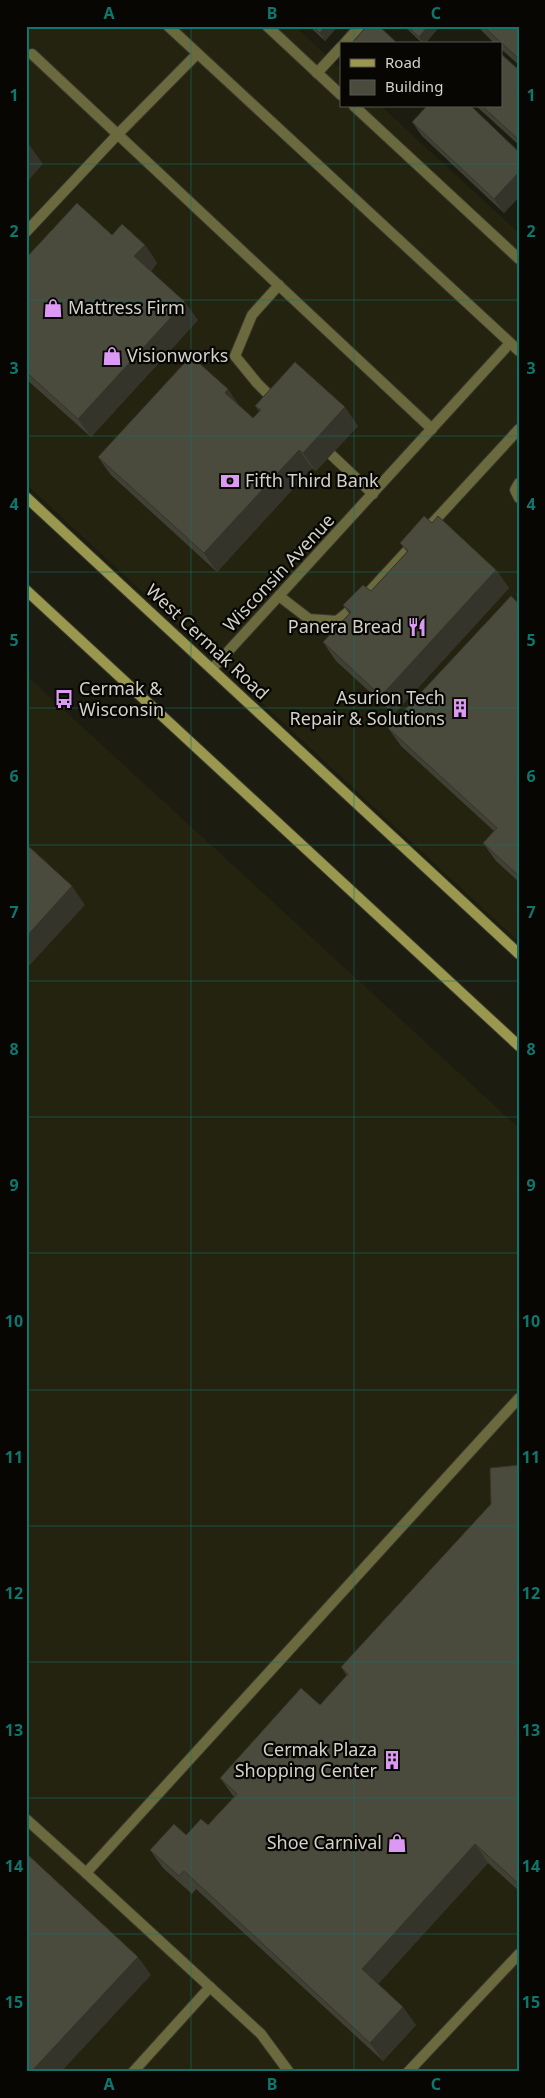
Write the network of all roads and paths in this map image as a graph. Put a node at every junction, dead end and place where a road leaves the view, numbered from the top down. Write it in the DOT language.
graph roads {
  1 [pos="168,26"];
  2 [pos="268,26"];
  3 [pos="360,26"];
  4 [pos="345,42"];
  5 [pos="340,47"];
  6 [pos="32,54"];
  7 [pos="197,54"];
  8 [pos="317,73"];
  9 [pos="340,94"];
  10 [pos="356,108"];
  11 [pos="118,134"];
  12 [pos="26,232"];
  13 [pos="519,258"];
  14 [pos="279,285"];
  15 [pos="510,343"];
  16 [pos="519,351"];
  17 [pos="284,410"];
  18 [pos="432,429"];
  19 [pos="519,429"];
  20 [pos="311,436"];
  21 [pos="519,483"];
  22 [pos="373,494"];
  23 [pos="26,497"];
  24 [pos="519,498"];
  25 [pos="26,590"];
  26 [pos="279,596"];
  27 [pos="212,669"];
  28 [pos="519,954"];
  29 [pos="519,1046"];
  30 [pos="519,1398"];
  31 [pos="26,1819"];
  32 [pos="86,1873"];
  33 [pos="519,1954"];
  34 [pos="210,1987"];
  35 [pos="134,2072"];
  36 [pos="289,2072"];
  37 [pos="408,2072"];
  1 -- 7 [label="street"];
  2 -- 8 [label="street"];
  3 -- 4 [label="street"];
  5 -- 8 [label="street"];
  6 -- 11 [label="street"];
  7 -- 11 [label="street"];
  7 -- 15 [label="street"];
  8 -- 9 [label="street"];
  10 -- 13 [label="street"];
  11 -- 12 [label="street"];
  11 -- 14 [label="street"];
  14 -- 17 [label="street"];
  14 -- 18 [label="street"];
  15 -- 16 [label="street"];
  15 -- 18 [label="street, Wisconsin Avenue"];
  18 -- 22 [label="street, Wisconsin Avenue"];
  19 -- 26 [label="street"];
  20 -- 22 [label="street"];
  21 -- 24 [label="street"];
  22 -- 26 [label="street, Wisconsin Avenue"];
  23 -- 27 [label="main road, West Cermak Road"];
  25 -- 29 [label="main road"];
  26 -- 27 [label="street, Wisconsin Avenue"];
  27 -- 28 [label="main road, West Cermak Road"];
  30 -- 32 [label="street"];
  31 -- 32 [label="street"];
  32 -- 34 [label="street"];
  33 -- 37 [label="street"];
  34 -- 35 [label="street"];
  34 -- 36 [label="street"];
}
